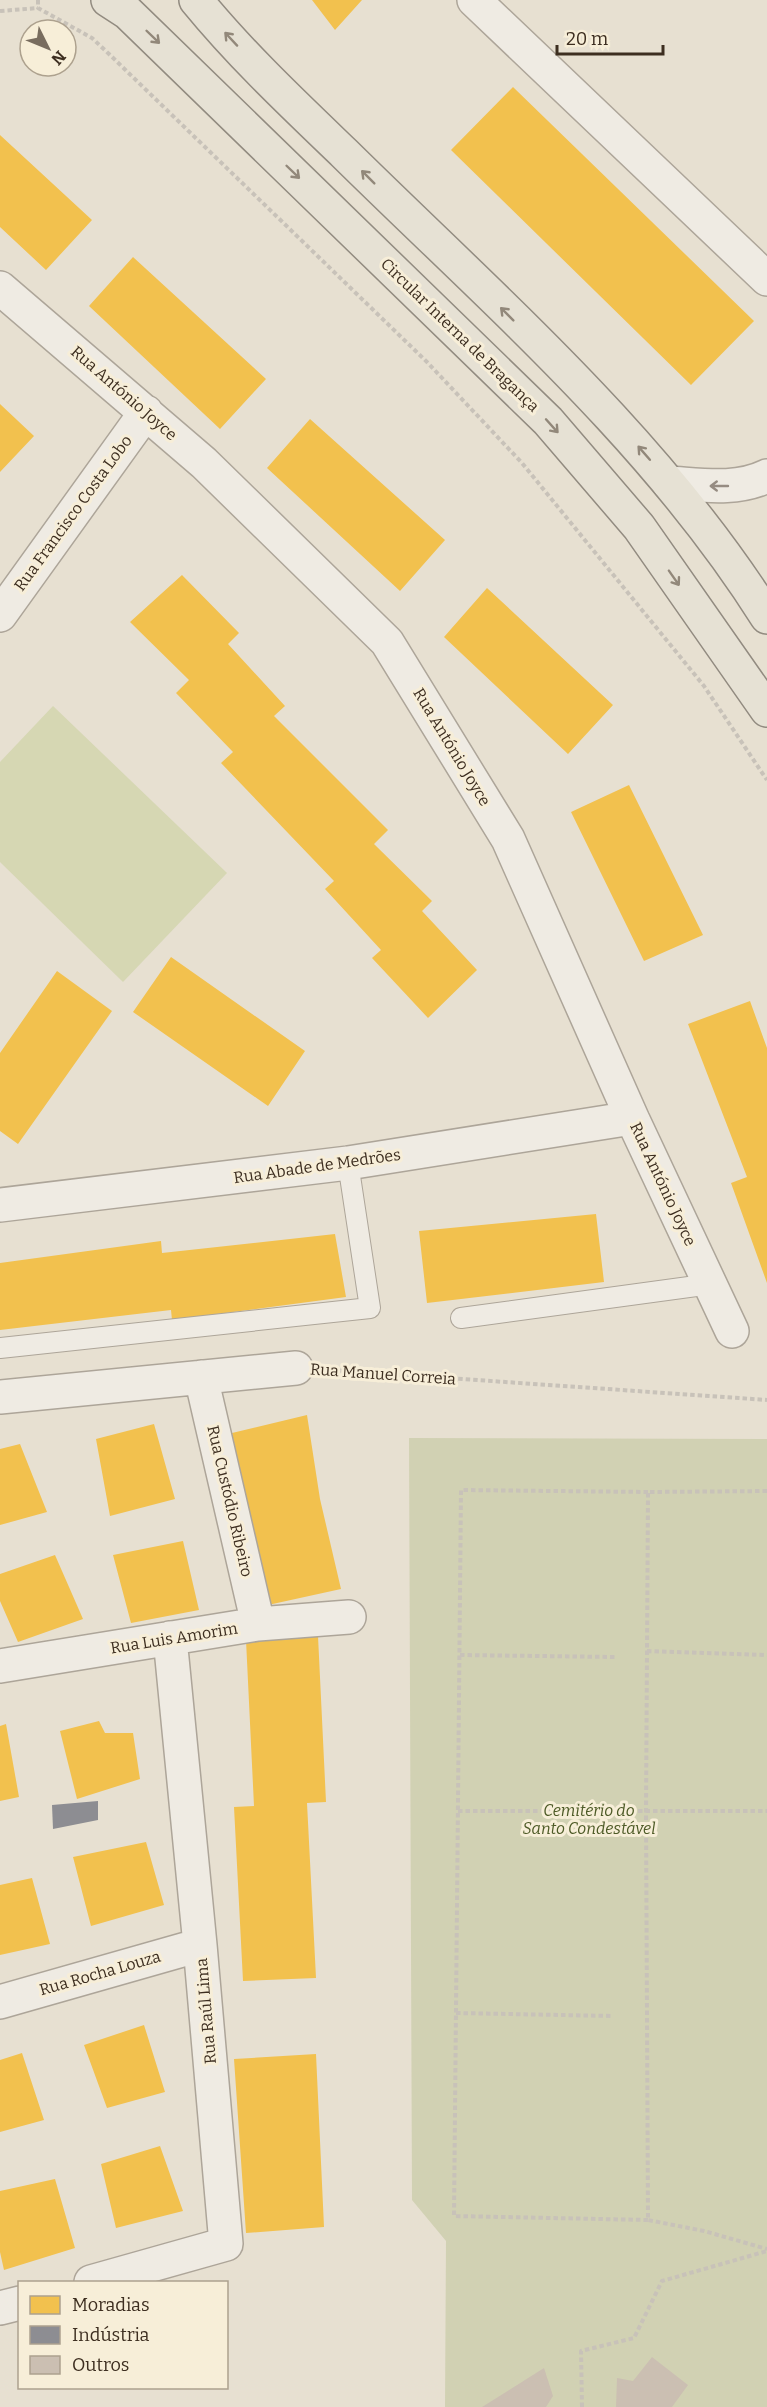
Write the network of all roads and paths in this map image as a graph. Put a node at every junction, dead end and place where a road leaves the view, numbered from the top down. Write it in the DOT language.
graph roads {
  1 [pos="38,0"];
  2 [pos="108,0"];
  3 [pos="196,0"];
  4 [pos="474,0"];
  5 [pos="38,8"];
  6 [pos="0,11"];
  7 [pos="767,279"];
  8 [pos="4,300"];
  9 [pos="146,412"];
  10 [pos="767,476"];
  11 [pos="669,483"];
  12 [pos="0,615"];
  13 [pos="767,617"];
  14 [pos="767,710"];
  15 [pos="767,780"];
  16 [pos="632,1118"];
  17 [pos="348,1163"];
  18 [pos="0,1205"];
  19 [pos="711,1284"];
  20 [pos="461,1318"];
  21 [pos="732,1331"];
  22 [pos="0,1348"];
  23 [pos="296,1368"];
  24 [pos="201,1377"];
  25 [pos="0,1396"];
  26 [pos="767,1401"];
  27 [pos="767,1491"];
  28 [pos="648,1492"];
  29 [pos="349,1617"];
  30 [pos="258,1624"];
  31 [pos="170,1638"];
  32 [pos="647,1651"];
  33 [pos="460,1655"];
  34 [pos="767,1655"];
  35 [pos="615,1657"];
  36 [pos="0,1666"];
  37 [pos="458,1811"];
  38 [pos="767,1811"];
  39 [pos="646,1812"];
  40 [pos="200,1945"];
  41 [pos="0,2002"];
  42 [pos="456,2013"];
  43 [pos="613,2016"];
  44 [pos="648,2220"];
  45 [pos="767,2250"];
  46 [pos="98,2281"];
  47 [pos="18,2304"];
  48 [pos="0,2308"];
  49 [pos="582,2407"];
  1 -- 5 [label="path"];
  2 -- 14 [label="main road, Circular Interna de Bragança, one-way"];
  11 -- 3 [label="main road, one-way"];
  4 -- 7 [label="street"];
  5 -- 6 [label="path"];
  5 -- 15 [label="path"];
  8 -- 9 [label="street, Rua António Joyce"];
  9 -- 12 [label="street, Rua Francisco Costa Lobo"];
  9 -- 16 [label="street, Rua António Joyce"];
  10 -- 11 [label="street, one-way"];
  11 -- 13 [label="main road"];
  16 -- 17 [label="street, Rua Abade de Medrões"];
  16 -- 19 [label="street, Rua António Joyce"];
  17 -- 18 [label="street, Rua Abade de Medrões"];
  17 -- 22 [label="lane"];
  19 -- 20 [label="lane"];
  19 -- 21 [label="street, Rua António Joyce"];
  23 -- 24 [label="street, Rua Manuel Correia"];
  23 -- 26 [label="path, Rua Manuel Correia"];
  24 -- 25 [label="street, Rua Manuel Correia"];
  24 -- 30 [label="street, Rua Custódio Ribeiro"];
  27 -- 28 [label="path"];
  28 -- 32 [label="path"];
  28 -- 33 [label="path"];
  29 -- 30 [label="street, Rua Luis Amorim"];
  30 -- 31 [label="street, Rua Luis Amorim"];
  31 -- 36 [label="street, Rua Luis Amorim"];
  31 -- 40 [label="street, Rua Raúl Lima"];
  32 -- 34 [label="path"];
  32 -- 39 [label="path"];
  33 -- 35 [label="path"];
  33 -- 37 [label="path"];
  37 -- 39 [label="path"];
  37 -- 42 [label="path"];
  38 -- 39 [label="path"];
  39 -- 44 [label="path"];
  40 -- 41 [label="street, Rua Rocha Louza"];
  40 -- 46 [label="street, Rua Raúl Lima"];
  42 -- 43 [label="path"];
  42 -- 44 [label="path"];
  44 -- 45 [label="path"];
  45 -- 49 [label="path"];
  47 -- 48 [label="street"];
}
